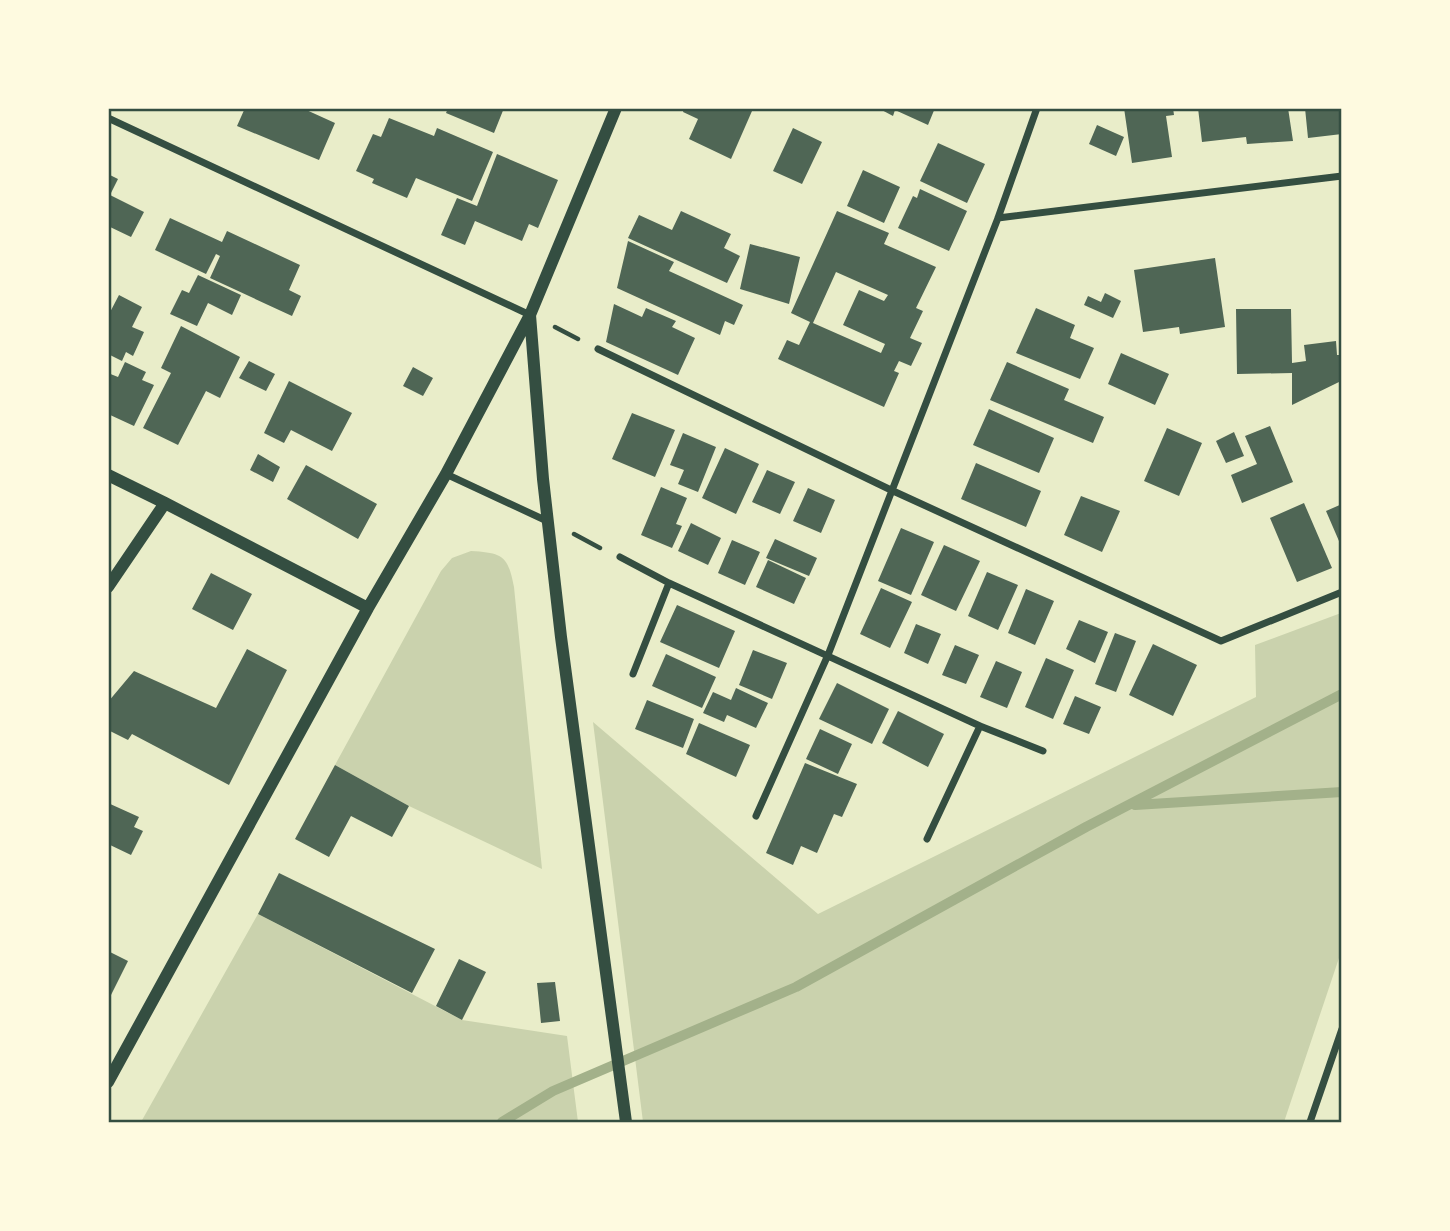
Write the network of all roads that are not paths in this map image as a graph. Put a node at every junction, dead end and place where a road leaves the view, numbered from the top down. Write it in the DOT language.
graph roads {
  1 [pos="616,108"];
  2 [pos="1037,108"];
  3 [pos="108,118"];
  4 [pos="1342,176"];
  5 [pos="998,218"];
  6 [pos="530,315"];
  7 [pos="598,349"];
  8 [pos="446,474"];
  9 [pos="108,475"];
  10 [pos="891,490"];
  11 [pos="165,503"];
  12 [pos="547,521"];
  13 [pos="620,557"];
  14 [pos="669,583"];
  15 [pos="108,587"];
  16 [pos="1342,592"];
  17 [pos="368,608"];
  18 [pos="828,655"];
  19 [pos="633,674"];
  20 [pos="980,726"];
  21 [pos="1043,751"];
  22 [pos="756,817"];
  23 [pos="928,839"];
  24 [pos="1342,1030"];
  25 [pos="108,1082"];
  26 [pos="626,1122"];
  27 [pos="1311,1122"];
  1 -- 6 [label="street"];
  2 -- 5 [label="street"];
  3 -- 6 [label="street"];
  4 -- 5 [label="street"];
  5 -- 10 [label="street"];
  6 -- 8 [label="street"];
  6 -- 12 [label="street"];
  7 -- 10 [label="street"];
  8 -- 12 [label="street"];
  8 -- 17 [label="street"];
  9 -- 11 [label="street"];
  10 -- 16 [label="street"];
  10 -- 18 [label="street"];
  11 -- 15 [label="street"];
  11 -- 17 [label="street"];
  12 -- 26 [label="street"];
  13 -- 14 [label="street"];
  14 -- 18 [label="street"];
  14 -- 19 [label="street"];
  17 -- 25 [label="street"];
  18 -- 20 [label="street"];
  18 -- 22 [label="street"];
  20 -- 21 [label="street"];
  20 -- 23 [label="street"];
  24 -- 27 [label="street"];
}
